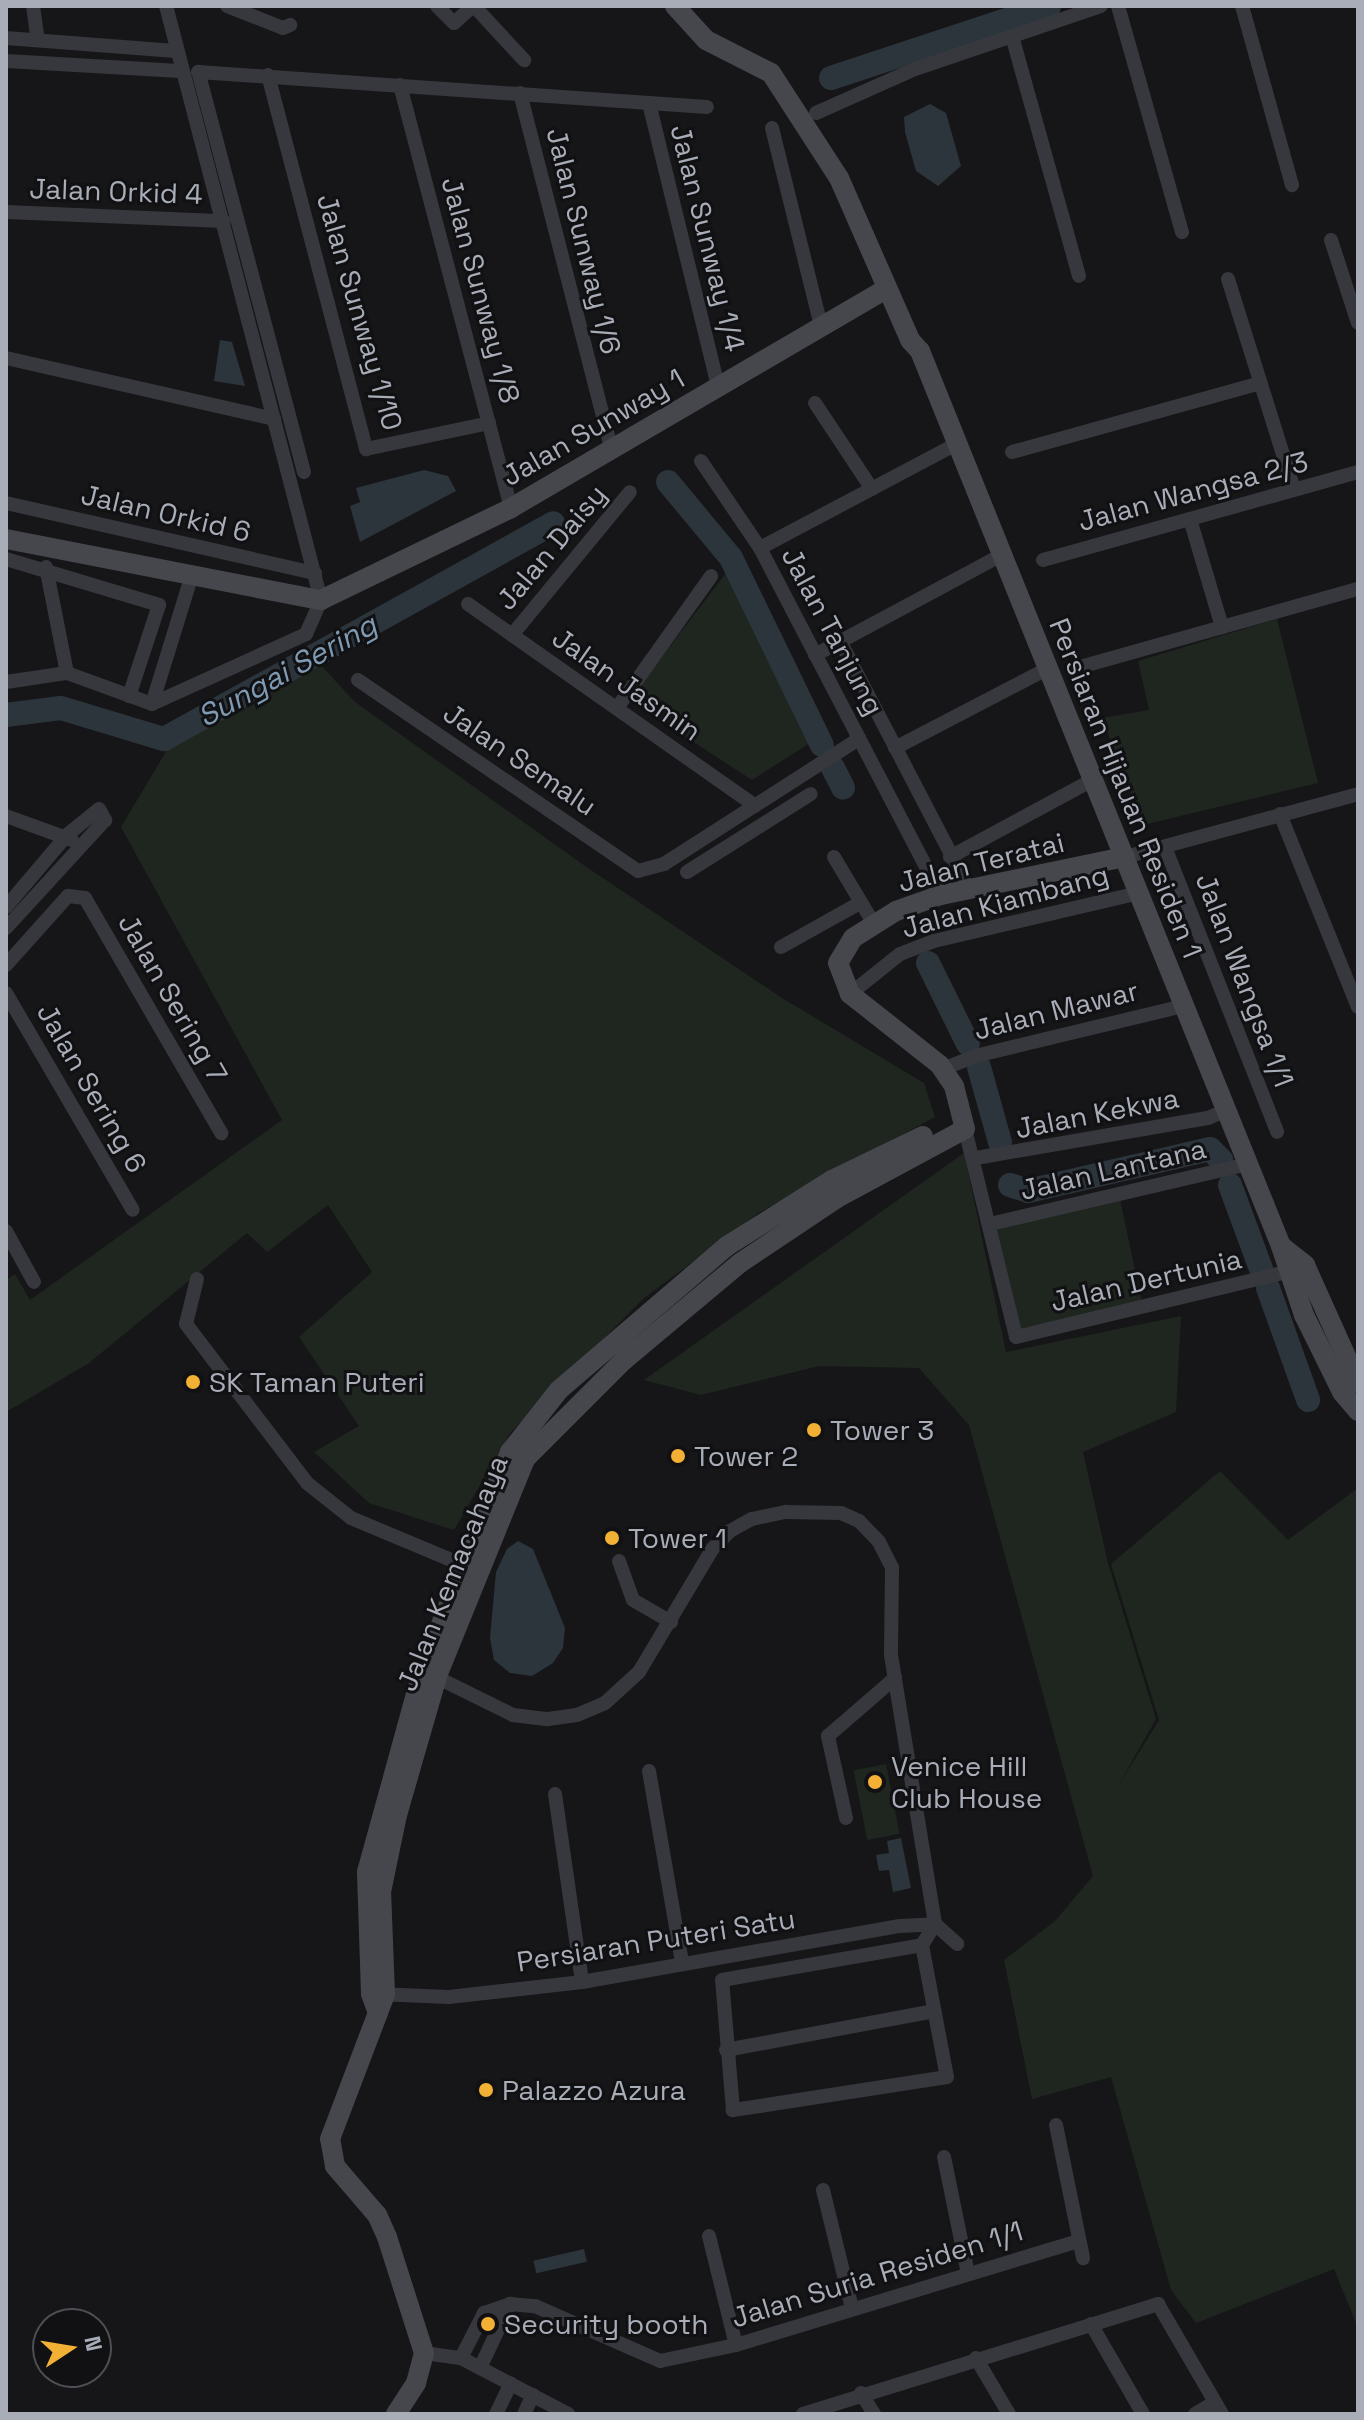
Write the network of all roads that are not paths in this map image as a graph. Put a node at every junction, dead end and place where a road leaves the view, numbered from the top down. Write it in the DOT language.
graph roads {
  1 [pos="33,6"];
  2 [pos="166,6"];
  3 [pos="227,6"];
  4 [pos="437,6"];
  5 [pos="474,6"];
  6 [pos="675,6"];
  7 [pos="688,6"];
  8 [pos="1101,6"];
  9 [pos="1118,6"];
  10 [pos="1242,6"];
  11 [pos="290,25"];
  12 [pos="1012,36"];
  13 [pos="6,38"];
  14 [pos="38,40"];
  15 [pos="176,51"];
  16 [pos="524,60"];
  17 [pos="6,61"];
  18 [pos="180,71"];
  19 [pos="771,73"];
  20 [pos="268,75"];
  21 [pos="400,85"];
  22 [pos="520,93"];
  23 [pos="649,103"];
  24 [pos="707,107"];
  25 [pos="816,113"];
  26 [pos="772,128"];
  27 [pos="827,157"];
  28 [pos="1292,185"];
  29 [pos="6,212"];
  30 [pos="224,221"];
  31 [pos="1182,232"];
  32 [pos="1331,240"];
  33 [pos="1079,276"];
  34 [pos="1228,279"];
  35 [pos="887,288"];
  36 [pos="1358,323"];
  37 [pos="821,326"];
  38 [pos="6,358"];
  39 [pos="1261,383"];
  40 [pos="718,386"];
  41 [pos="815,403"];
  42 [pos="274,419"];
  43 [pos="489,423"];
  44 [pos="958,443"];
  45 [pos="611,448"];
  46 [pos="1012,452"];
  47 [pos="701,461"];
  48 [pos="304,472"];
  49 [pos="1358,472"];
  50 [pos="872,489"];
  51 [pos="1294,490"];
  52 [pos="630,492"];
  53 [pos="6,503"];
  54 [pos="511,508"];
  55 [pos="1190,519"];
  56 [pos="6,539"];
  57 [pos="760,548"];
  58 [pos="1003,554"];
  59 [pos="92,558"];
  60 [pos="6,559"];
  61 [pos="1043,560"];
  62 [pos="46,567"];
  63 [pos="315,573"];
  64 [pos="711,576"];
  65 [pos="191,578"];
  66 [pos="85,581"];
  67 [pos="1358,589"];
  68 [pos="321,600"];
  69 [pos="468,604"];
  70 [pos="1222,627"];
  71 [pos="512,635"];
  72 [pos="840,641"];
  73 [pos="815,655"];
  74 [pos="1080,667"];
  75 [pos="1049,668"];
  76 [pos="67,673"];
  77 [pos="358,680"];
  78 [pos="6,682"];
  79 [pos="129,696"];
  80 [pos="152,704"];
  81 [pos="617,708"];
  82 [pos="859,739"];
  83 [pos="895,748"];
  84 [pos="1094,779"];
  85 [pos="811,794"];
  86 [pos="1358,794"];
  87 [pos="755,806"];
  88 [pos="1280,814"];
  89 [pos="6,816"];
  90 [pos="73,840"];
  91 [pos="1165,847"];
  92 [pos="834,857"];
  93 [pos="950,857"];
  94 [pos="1125,857"];
  95 [pos="687,872"];
  96 [pos="969,889"];
  97 [pos="1139,893"];
  98 [pos="941,895"];
  99 [pos="860,903"];
  100 [pos="6,907"];
  101 [pos="874,924"];
  102 [pos="6,928"];
  103 [pos="781,947"];
  104 [pos="6,965"];
  105 [pos="6,993"];
  106 [pos="850,994"];
  107 [pos="1183,1006"];
  108 [pos="1358,1007"];
  109 [pos="943,1069"];
  110 [pos="1227,1110"];
  111 [pos="964,1123"];
  112 [pos="1277,1132"];
  113 [pos="221,1133"];
  114 [pos="976,1158"];
  115 [pos="1248,1164"];
  116 [pos="133,1210"];
  117 [pos="990,1224"];
  118 [pos="6,1231"];
  119 [pos="1297,1270"];
  120 [pos="197,1279"];
  121 [pos="34,1282"];
  122 [pos="1352,1385"];
  123 [pos="1358,1411"];
  124 [pos="619,1561"];
  125 [pos="470,1568"];
  126 [pos="671,1622"];
  127 [pos="430,1674"];
  128 [pos="895,1678"];
  129 [pos="649,1771"];
  130 [pos="555,1794"];
  131 [pos="846,1818"];
  132 [pos="935,1924"];
  133 [pos="957,1944"];
  134 [pos="922,1945"];
  135 [pos="682,1963"];
  136 [pos="582,1982"];
  137 [pos="378,2000"];
  138 [pos="934,2011"];
  139 [pos="726,2050"];
  140 [pos="1056,2125"];
  141 [pos="944,2157"];
  142 [pos="823,2190"];
  143 [pos="709,2236"];
  144 [pos="1079,2241"];
  145 [pos="1083,2258"];
  146 [pos="968,2274"];
  147 [pos="510,2304"];
  148 [pos="852,2308"];
  149 [pos="1091,2324"];
  150 [pos="736,2345"];
  151 [pos="424,2353"];
  152 [pos="461,2358"];
  153 [pos="976,2358"];
  154 [pos="480,2368"];
  155 [pos="511,2383"];
  156 [pos="861,2393"];
  157 [pos="533,2395"];
  158 [pos="1219,2408"];
  159 [pos="396,2414"];
  160 [pos="496,2414"];
  161 [pos="524,2414"];
  162 [pos="568,2414"];
  163 [pos="803,2414"];
  164 [pos="874,2414"];
  165 [pos="1009,2414"];
  166 [pos="1143,2414"];
  167 [pos="1195,2414"];
  1 -- 14 [label="street"];
  2 -- 15 [label="street"];
  3 -- 11 [label="street"];
  4 -- 5 [label="street"];
  5 -- 16 [label="street"];
  6 -- 19 [label="street"];
  7 -- 25 [label="street"];
  8 -- 12 [label="street"];
  9 -- 31 [label="street"];
  10 -- 28 [label="street"];
  12 -- 25 [label="street"];
  12 -- 33 [label="street"];
  13 -- 14 [label="street"];
  14 -- 15 [label="street"];
  15 -- 18 [label="street"];
  17 -- 18 [label="street"];
  18 -- 30 [label="street"];
  19 -- 25 [label="street"];
  19 -- 27 [label="street"];
  20 -- 21 [label="street"];
  20 -- 43 [label="street, Jalan Sunway 1/10"];
  20 -- 48 [label="street"];
  21 -- 22 [label="street"];
  21 -- 43 [label="street, Jalan Sunway 1/8"];
  22 -- 23 [label="street"];
  22 -- 45 [label="street, Jalan Sunway 1/6"];
  23 -- 24 [label="street"];
  23 -- 40 [label="street, Jalan Sunway 1/4"];
  25 -- 27 [label="street"];
  25 -- 35 [label="street"];
  26 -- 37 [label="street"];
  27 -- 35 [label="street"];
  29 -- 30 [label="street, Jalan Orkid 4"];
  30 -- 42 [label="street"];
  32 -- 36 [label="street"];
  34 -- 39 [label="street"];
  35 -- 37 [label="street, Jalan Sunway 1"];
  35 -- 44 [label="street, Persiaran Hijauan Residen 1"];
  37 -- 40 [label="street, Jalan Sunway 1"];
  38 -- 42 [label="street"];
  39 -- 46 [label="street"];
  39 -- 51 [label="street"];
  40 -- 45 [label="street, Jalan Sunway 1"];
  41 -- 50 [label="street"];
  42 -- 63 [label="street"];
  43 -- 54 [label="street, Jalan Sunway 1/8"];
  44 -- 50 [label="street, Jalan Tanjung"];
  44 -- 58 [label="street, Persiaran Hijauan Residen 1"];
  45 -- 54 [label="street, Jalan Sunway 1"];
  47 -- 57 [label="street"];
  49 -- 51 [label="street, Jalan Wangsa 2/3"];
  50 -- 57 [label="street, Jalan Tanjung"];
  51 -- 55 [label="street, Jalan Wangsa 2/3"];
  52 -- 71 [label="street, Jalan Daisy"];
  53 -- 63 [label="street, Jalan Orkid 6"];
  54 -- 68 [label="street, Jalan Sunway 1"];
  55 -- 61 [label="street, Jalan Wangsa 2/3"];
  55 -- 70 [label="street"];
  56 -- 59 [label="street"];
  57 -- 73 [label="street, Jalan Tanjung"];
  58 -- 72 [label="street"];
  58 -- 75 [label="street, Persiaran Hijauan Residen 1"];
  59 -- 65 [label="street"];
  59 -- 66 [label="street"];
  60 -- 62 [label="street"];
  62 -- 66 [label="street"];
  62 -- 76 [label="street"];
  63 -- 68 [label="street"];
  64 -- 81 [label="street"];
  65 -- 68 [label="street"];
  65 -- 80 [label="street"];
  66 -- 79 [label="street"];
  67 -- 70 [label="street"];
  68 -- 80 [label="street"];
  69 -- 71 [label="street, Jalan Jasmin"];
  70 -- 74 [label="street"];
  71 -- 81 [label="street, Jalan Jasmin"];
  72 -- 73 [label="street"];
  72 -- 83 [label="street"];
  73 -- 82 [label="street, Jalan Tanjung"];
  75 -- 83 [label="street"];
  75 -- 84 [label="street, Persiaran Hijauan Residen 1"];
  76 -- 78 [label="street"];
  76 -- 79 [label="street"];
  77 -- 87 [label="street, Jalan Semalu"];
  79 -- 80 [label="street"];
  81 -- 87 [label="street, Jalan Jasmin"];
  82 -- 87 [label="street"];
  82 -- 98 [label="street, Jalan Tanjung"];
  83 -- 93 [label="street"];
  84 -- 93 [label="street"];
  84 -- 94 [label="street, Persiaran Hijauan Residen 1"];
  85 -- 95 [label="street"];
  86 -- 88 [label="street"];
  88 -- 91 [label="street"];
  88 -- 108 [label="street"];
  89 -- 90 [label="street"];
  90 -- 100 [label="street"];
  90 -- 102 [label="street"];
  91 -- 94 [label="street"];
  91 -- 112 [label="street, Jalan Wangsa 1/1"];
  92 -- 99 [label="street"];
  93 -- 96 [label="street"];
  94 -- 96 [label="street, Jalan Teratai"];
  94 -- 97 [label="street, Persiaran Hijauan Residen 1"];
  96 -- 98 [label="street, Jalan Teratai"];
  97 -- 106 [label="street, Jalan Kiambang"];
  97 -- 107 [label="street, Persiaran Hijauan Residen 1"];
  98 -- 101 [label="street, Jalan Teratai"];
  99 -- 101 [label="street"];
  99 -- 103 [label="street"];
  101 -- 106 [label="street, Jalan Teratai"];
  104 -- 113 [label="street, Jalan Sering 7"];
  105 -- 116 [label="street, Jalan Sering 6"];
  106 -- 109 [label="street"];
  107 -- 109 [label="street, Jalan Mawar"];
  107 -- 110 [label="street, Persiaran Hijauan Residen 1"];
  109 -- 111 [label="street"];
  110 -- 114 [label="street, Jalan Kekwa"];
  110 -- 115 [label="street, Persiaran Hijauan Residen 1"];
  111 -- 114 [label="street"];
  111 -- 125 [label="street, Jalan Kemacahaya"];
  111 -- 125 [label="street, Jalan Kemacahaya"];
  114 -- 117 [label="street"];
  115 -- 117 [label="street, Jalan Lantana"];
  115 -- 119 [label="street, Persiaran Hijauan Residen 1"];
  117 -- 119 [label="street, Jalan Dertunia"];
  118 -- 121 [label="street"];
  119 -- 122 [label="street, Persiaran Hijauan Residen 1"];
  120 -- 125 [label="street"];
  122 -- 123 [label="street, Persiaran Hijauan Residen 1"];
  124 -- 126 [label="street"];
  125 -- 127 [label="street, Jalan Kemacahaya"];
  126 -- 127 [label="street"];
  126 -- 128 [label="street"];
  127 -- 137 [label="street, Jalan Kemacahaya"];
  128 -- 131 [label="street"];
  128 -- 132 [label="street"];
  129 -- 135 [label="street"];
  130 -- 136 [label="street"];
  132 -- 133 [label="street"];
  132 -- 134 [label="street"];
  132 -- 135 [label="street, Persiaran Puteri Satu"];
  134 -- 138 [label="street"];
  134 -- 139 [label="street"];
  135 -- 136 [label="street, Persiaran Puteri Satu"];
  136 -- 137 [label="street, Persiaran Puteri Satu"];
  137 -- 151 [label="street, Jalan Kemacahaya"];
  138 -- 139 [label="street"];
  138 -- 139 [label="street"];
  140 -- 144 [label="street"];
  141 -- 146 [label="street"];
  142 -- 148 [label="street"];
  143 -- 150 [label="street"];
  144 -- 145 [label="street"];
  144 -- 146 [label="street, Jalan Suria Residen 1/1"];
  146 -- 148 [label="street, Jalan Suria Residen 1/1"];
  147 -- 150 [label="street, Jalan Suria Residen 1/1"];
  147 -- 152 [label="street"];
  147 -- 154 [label="street"];
  148 -- 150 [label="street, Jalan Suria Residen 1/1"];
  149 -- 153 [label="street"];
  149 -- 158 [label="street"];
  149 -- 166 [label="street"];
  151 -- 152 [label="street"];
  151 -- 159 [label="street"];
  152 -- 154 [label="street"];
  153 -- 156 [label="street"];
  153 -- 165 [label="street"];
  154 -- 155 [label="street"];
  155 -- 157 [label="street"];
  155 -- 160 [label="street"];
  156 -- 163 [label="street"];
  156 -- 164 [label="street"];
  157 -- 161 [label="street"];
  157 -- 162 [label="street"];
  158 -- 167 [label="street"];
}
